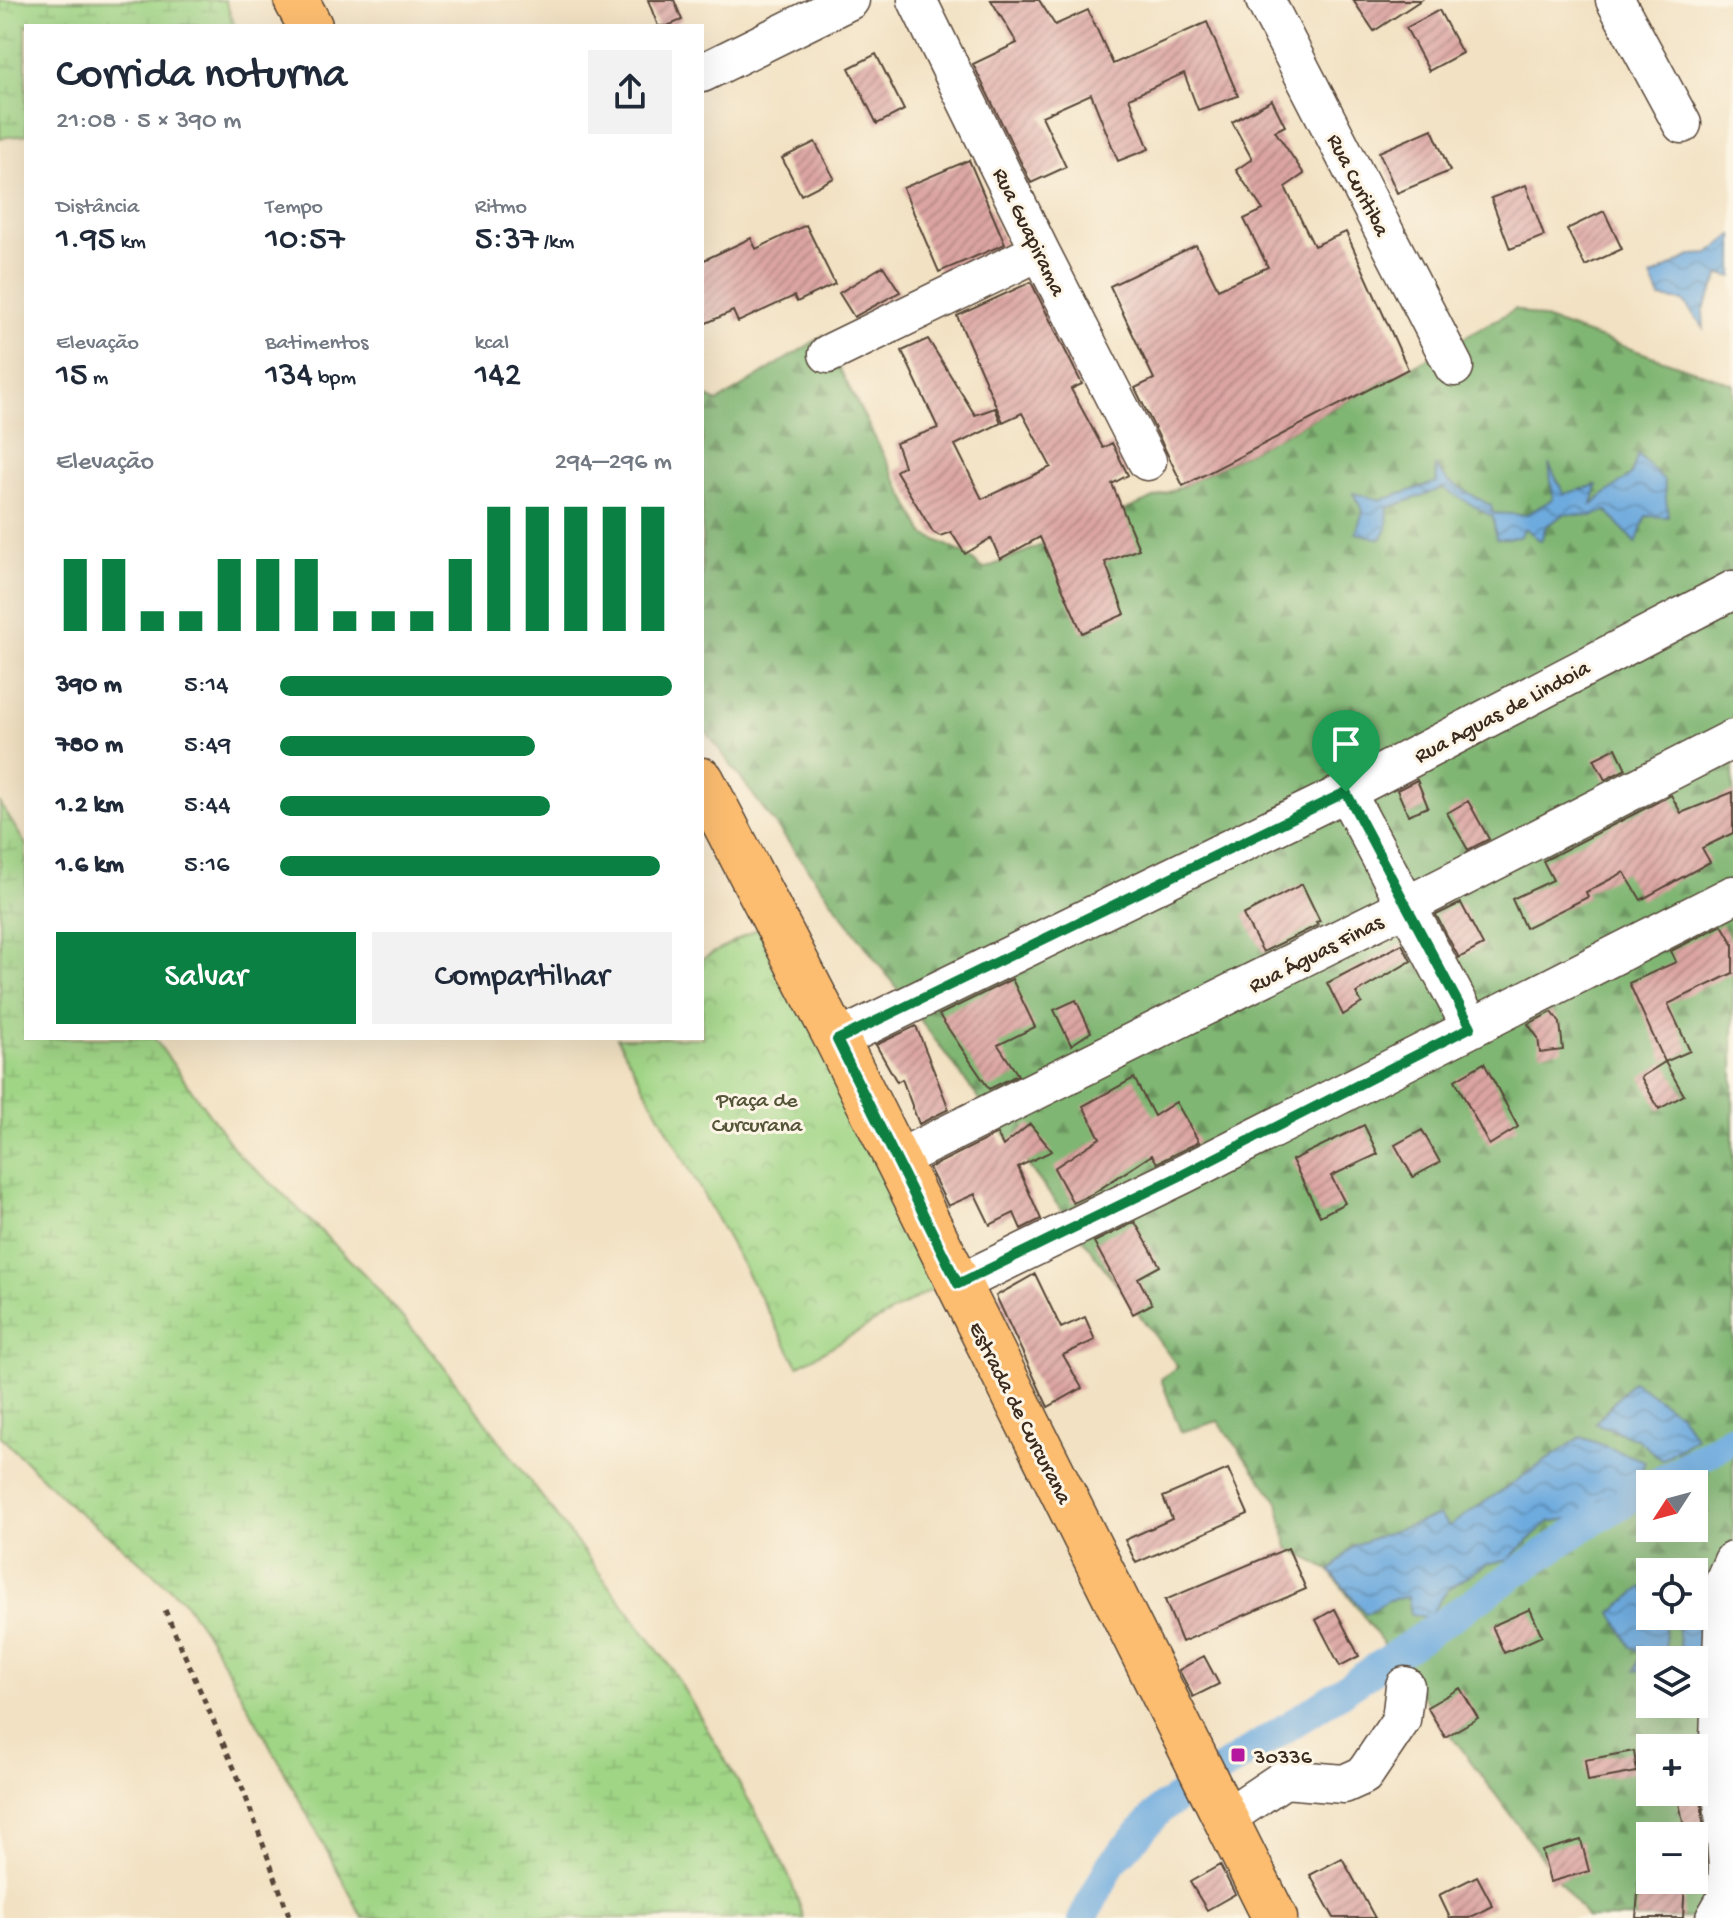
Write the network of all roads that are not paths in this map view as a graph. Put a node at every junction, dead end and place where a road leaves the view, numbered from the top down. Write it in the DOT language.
graph roads {
  1 [pos="296,0"];
  2 [pos="850,0"];
  3 [pos="917,0"];
  4 [pos="1265,0"];
  5 [pos="1615,0"];
  6 [pos="309,24"];
  7 [pos="704,72"];
  8 [pos="1682,124"];
  9 [pos="1040,251"];
  10 [pos="828,354"];
  11 [pos="1454,367"];
  12 [pos="1147,461"];
  13 [pos="1733,590"];
  14 [pos="1733,739"];
  15 [pos="704,784"];
  16 [pos="1346,792"];
  17 [pos="1733,895"];
  18 [pos="1408,905"];
  19 [pos="1471,1027"];
  20 [pos="837,1040"];
  21 [pos="896,1160"];
  22 [pos="958,1284"];
  23 [pos="1733,1561"];
  24 [pos="1405,1686"];
  25 [pos="1222,1810"];
  26 [pos="1275,1918"];
  27 [pos="1715,1918"];
  1 -- 6 [label="main road"];
  2 -- 7 [label="street"];
  3 -- 9 [label="street, Rua Guapirama"];
  4 -- 11 [label="street, Rua Curitiba"];
  5 -- 8 [label="street"];
  9 -- 10 [label="street"];
  9 -- 12 [label="street, Rua Guapirama"];
  13 -- 16 [label="street, Rua Aguas de Lindoia"];
  14 -- 18 [label="street, Rua Águas Finas"];
  15 -- 20 [label="main road, Estrada de Curcurana"];
  16 -- 18 [label="street"];
  16 -- 20 [label="street, Rua Aguas de Lindoia"];
  17 -- 19 [label="street"];
  18 -- 19 [label="street"];
  18 -- 21 [label="street, Rua Águas Finas"];
  19 -- 22 [label="street"];
  20 -- 21 [label="main road, Estrada de Curcurana"];
  21 -- 22 [label="main road, Estrada de Curcurana"];
  22 -- 25 [label="main road, Estrada de Curcurana"];
  23 -- 27 [label="street"];
  24 -- 25 [label="street"];
  25 -- 26 [label="main road, Estrada de Curcurana"];
}
